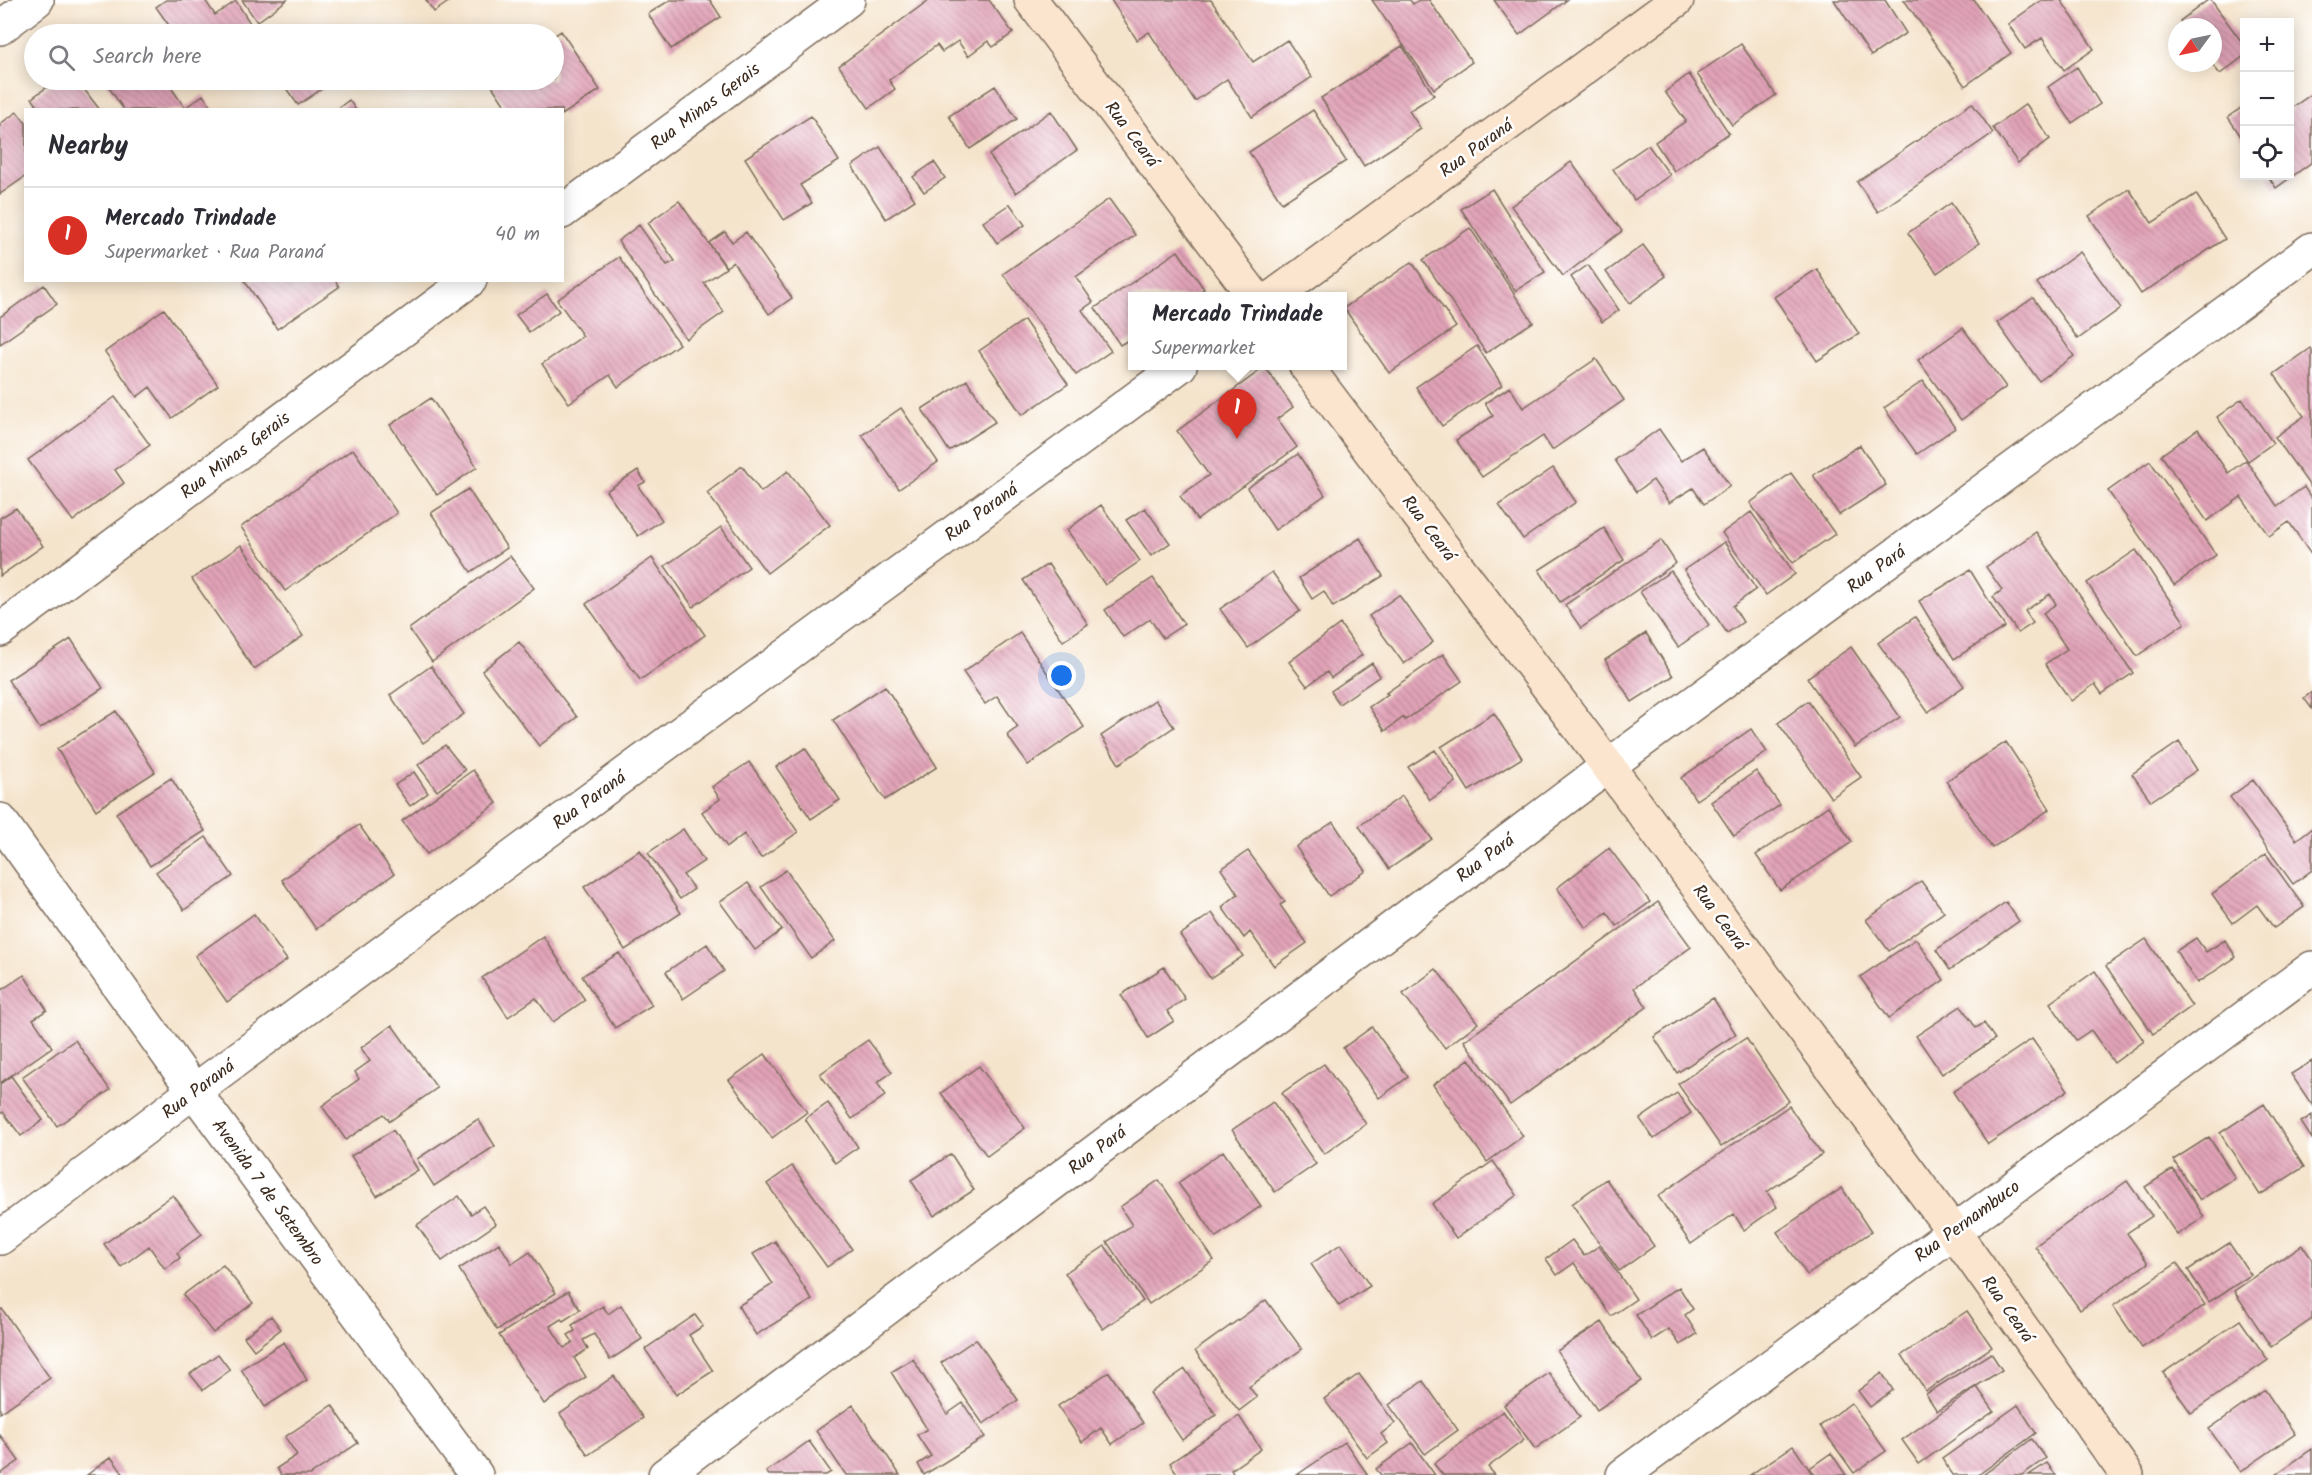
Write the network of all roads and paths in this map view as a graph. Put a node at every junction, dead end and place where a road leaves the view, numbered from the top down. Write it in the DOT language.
graph roads {
  1 [pos="37,0"];
  2 [pos="848,0"];
  3 [pos="1031,0"];
  4 [pos="1677,0"];
  5 [pos="0,28"];
  6 [pos="564,211"];
  7 [pos="2312,249"];
  8 [pos="467,282"];
  9 [pos="1250,292"];
  10 [pos="1281,292"];
  11 [pos="1175,370"];
  12 [pos="1309,370"];
  13 [pos="0,630"];
  14 [pos="1608,766"];
  15 [pos="0,820"];
  16 [pos="2312,968"];
  17 [pos="194,1091"];
  18 [pos="1953,1231"];
  19 [pos="0,1238"];
  20 [pos="476,1475"];
  21 [pos="665,1475"];
  22 [pos="1623,1475"];
  23 [pos="2127,1475"];
  1 -- 5 [label="street"];
  2 -- 6 [label="street, Rua Minas Gerais"];
  3 -- 9 [label="street, Rua Ceará"];
  4 -- 10 [label="street, Rua Paraná"];
  7 -- 14 [label="street, Rua Pará"];
  8 -- 13 [label="street, Rua Minas Gerais"];
  11 -- 17 [label="street, Rua Paraná"];
  12 -- 14 [label="street, Rua Ceará"];
  14 -- 18 [label="street, Rua Ceará"];
  14 -- 21 [label="street, Rua Pará"];
  15 -- 17 [label="street, Avenida 7 de Setembro"];
  16 -- 18 [label="street, Rua Pernambuco"];
  17 -- 19 [label="street, Rua Paraná"];
  17 -- 20 [label="street, Avenida 7 de Setembro"];
  18 -- 22 [label="street, Rua Pernambuco"];
  18 -- 23 [label="street, Rua Ceará"];
}
